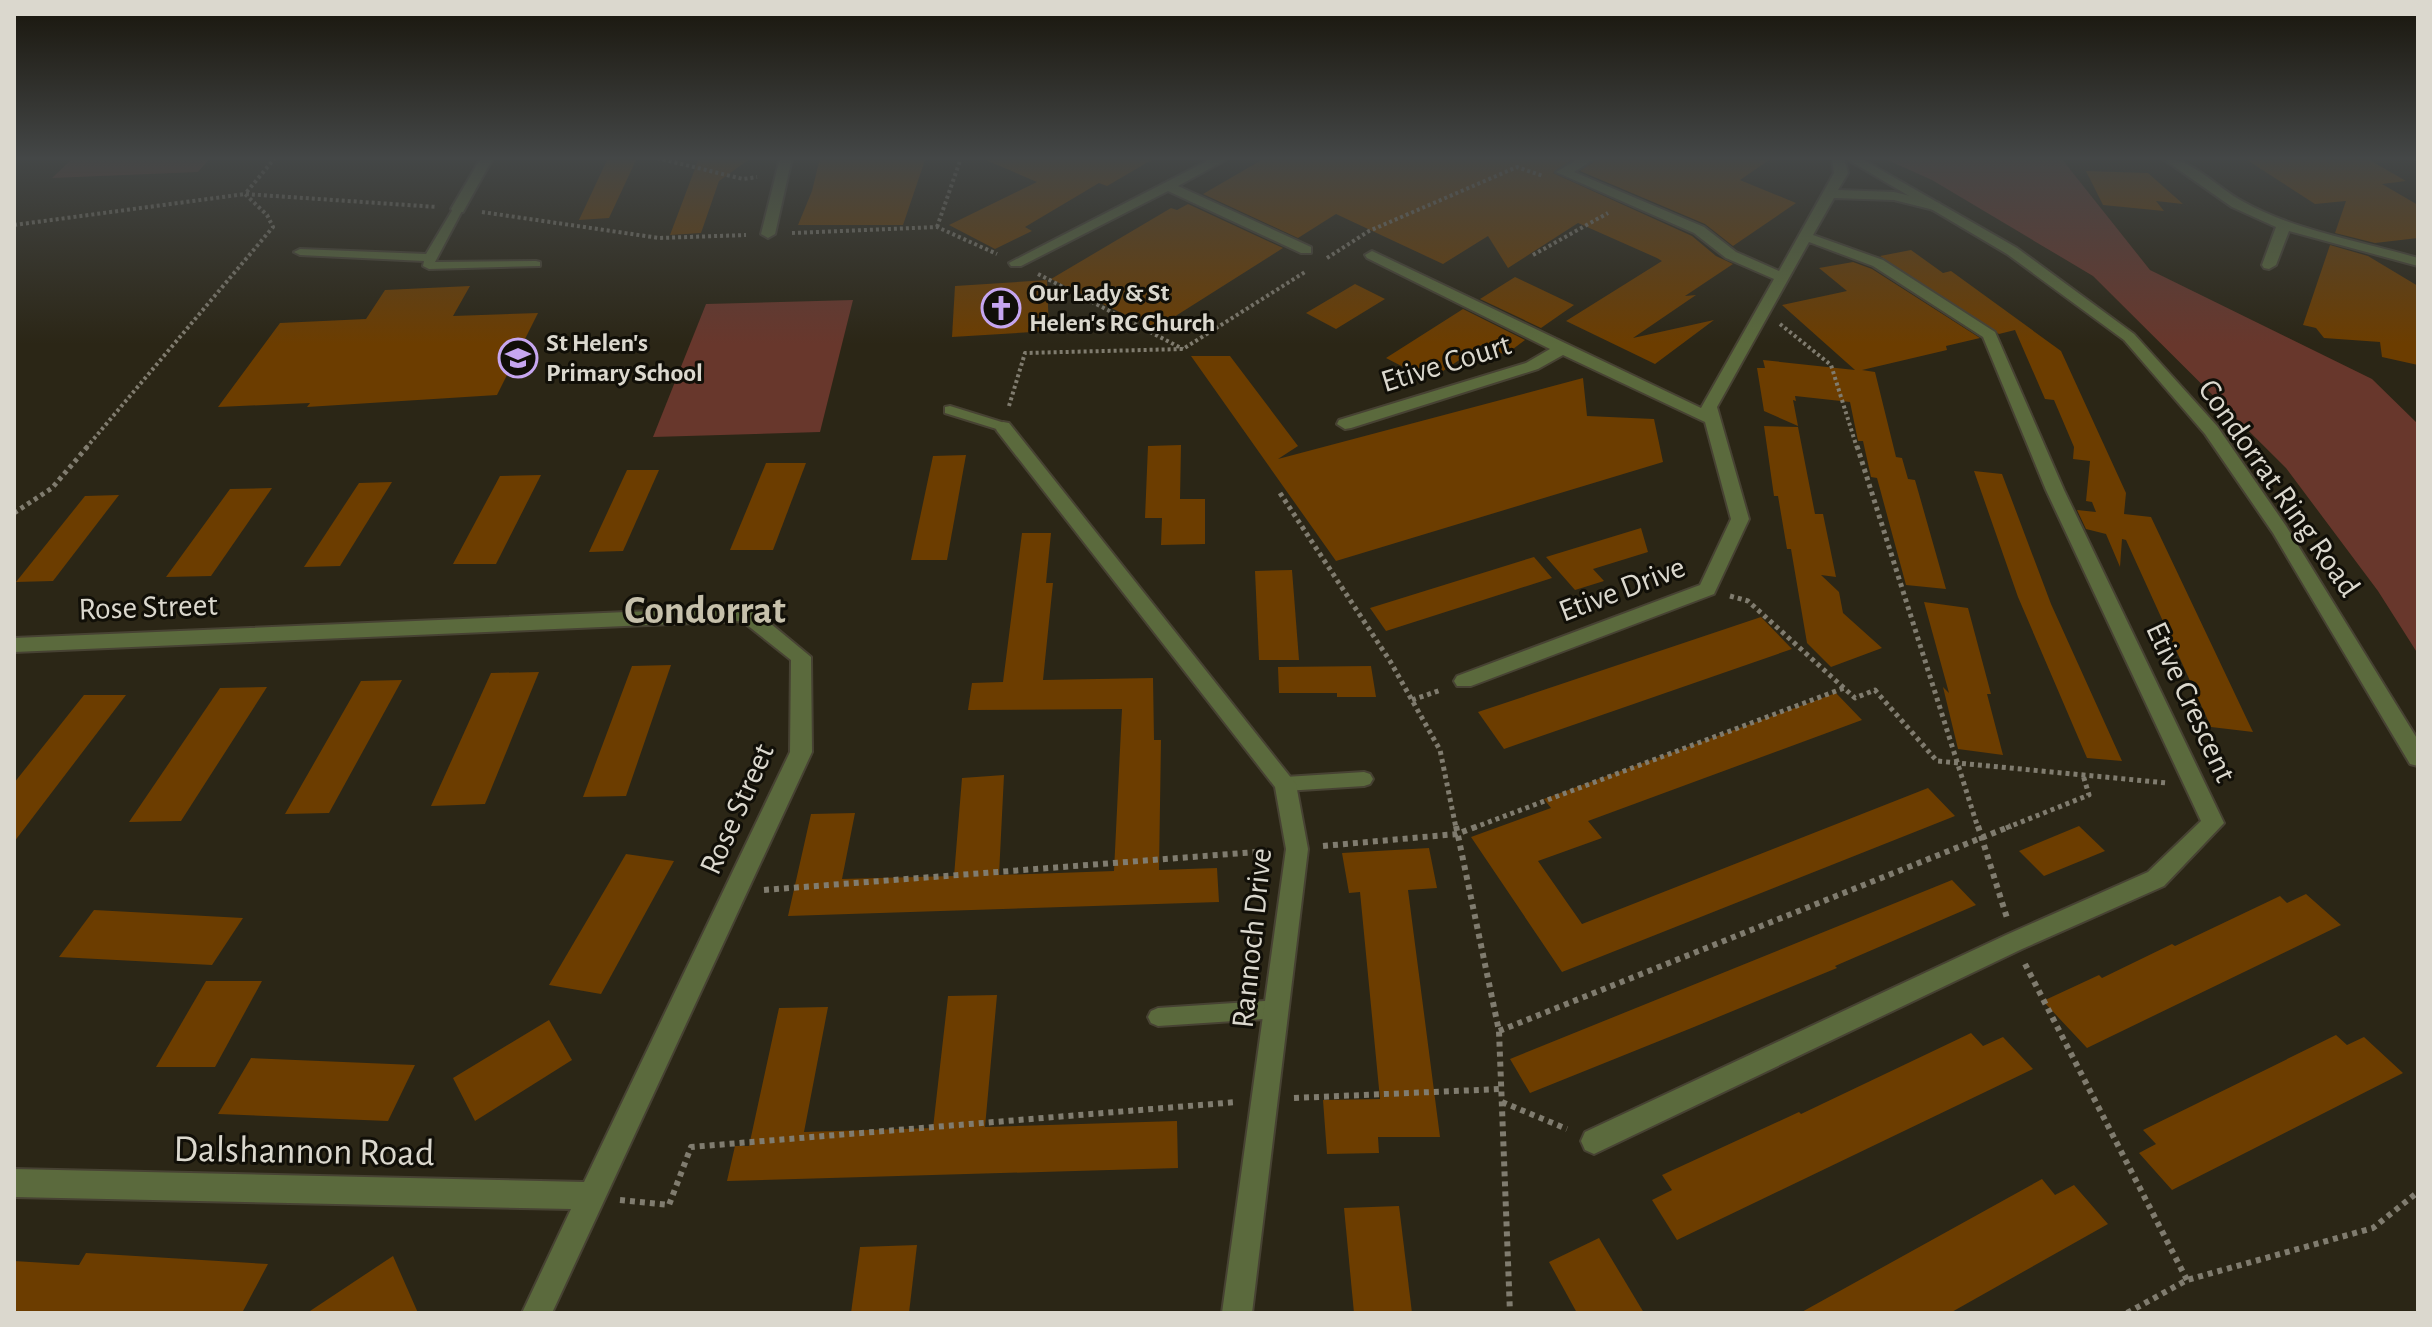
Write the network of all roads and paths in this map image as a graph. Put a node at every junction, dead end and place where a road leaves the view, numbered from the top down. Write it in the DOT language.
graph roads {
  1 [pos="52,220"];
  2 [pos="269,220"];
  3 [pos="452,220"];
  4 [pos="534,220"];
  5 [pos="771,220"];
  6 [pos="939,220"];
  7 [pos="1100,220"];
  8 [pos="1241,220"];
  9 [pos="1395,220"];
  10 [pos="1594,220"];
  11 [pos="1675,220"];
  12 [pos="1816,220"];
  13 [pos="1958,220"];
  14 [pos="2273,220"];
  15 [pos="14,225"];
  16 [pos="2284,225"];
  17 [pos="937,227"];
  18 [pos="768,234"];
  19 [pos="1807,237"];
  20 [pos="1306,250"];
  21 [pos="300,252"];
  22 [pos="1372,255"];
  23 [pos="1533,255"];
  24 [pos="1326,259"];
  25 [pos="429,262"];
  26 [pos="2418,262"];
  27 [pos="1016,263"];
  28 [pos="536,264"];
  29 [pos="2269,265"];
  30 [pos="1313,267"];
  31 [pos="1781,277"];
  32 [pos="422,279"];
  33 [pos="1763,310"];
  34 [pos="1183,349"];
  35 [pos="1562,349"];
  36 [pos="950,410"];
  37 [pos="1712,419"];
  38 [pos="1345,424"];
  39 [pos="1003,427"];
  40 [pos="1280,493"];
  41 [pos="14,513"];
  42 [pos="1707,589"];
  43 [pos="14,645"];
  44 [pos="1464,681"];
  45 [pos="2418,758"];
  46 [pos="1958,763"];
  47 [pos="2083,775"];
  48 [pos="1364,779"];
  49 [pos="1285,784"];
  50 [pos="2196,786"];
  51 [pos="1983,837"];
  52 [pos="2014,942"];
  53 [pos="1278,1009"];
  54 [pos="1158,1017"];
  55 [pos="1499,1031"];
  56 [pos="1501,1089"];
  57 [pos="1267,1099"];
  58 [pos="1502,1102"];
  59 [pos="1594,1141"];
  60 [pos="14,1183"];
  61 [pos="2418,1192"];
  62 [pos="592,1196"];
  63 [pos="2187,1280"];
  64 [pos="1237,1312"];
  65 [pos="537,1313"];
  66 [pos="1227,1313"];
  67 [pos="1510,1313"];
  68 [pos="2127,1313"];
  1 -- 15 [label="path"];
  2 -- 41 [label="path"];
  3 -- 25 [label="lane"];
  4 -- 18 [label="path"];
  5 -- 18 [label="street"];
  6 -- 17 [label="path"];
  7 -- 27 [label="street"];
  8 -- 20 [label="street"];
  9 -- 24 [label="path"];
  10 -- 23 [label="path"];
  11 -- 31 [label="street"];
  12 -- 19 [label="street"];
  13 -- 45 [label="street, Condorrat Ring Road"];
  14 -- 16 [label="street"];
  16 -- 26 [label="street"];
  16 -- 29 [label="street"];
  17 -- 18 [label="path"];
  17 -- 27 [label="path"];
  19 -- 31 [label="street"];
  19 -- 50 [label="street, Etive Crescent"];
  21 -- 25 [label="lane"];
  22 -- 35 [label="street, Etive Court"];
  25 -- 28 [label="lane"];
  25 -- 32 [label="lane"];
  27 -- 34 [label="path"];
  30 -- 34 [label="path"];
  31 -- 33 [label="street"];
  33 -- 37 [label="street"];
  33 -- 46 [label="path"];
  34 -- 39 [label="path"];
  35 -- 37 [label="street, Etive Court"];
  35 -- 38 [label="street, Etive Court"];
  36 -- 39 [label="lane"];
  37 -- 42 [label="street, Etive Drive"];
  39 -- 49 [label="street, Rannoch Drive"];
  40 -- 55 [label="path"];
  42 -- 44 [label="street, Etive Drive"];
  42 -- 46 [label="path"];
  43 -- 62 [label="street, Rose Street"];
  46 -- 47 [label="path"];
  46 -- 51 [label="path"];
  47 -- 50 [label="path"];
  47 -- 51 [label="path"];
  48 -- 49 [label="lane"];
  49 -- 53 [label="street, Rannoch Drive"];
  50 -- 52 [label="street, Etive Crescent"];
  51 -- 52 [label="path"];
  51 -- 55 [label="path"];
  52 -- 59 [label="street, Etive Crescent"];
  52 -- 63 [label="path"];
  53 -- 54 [label="lane"];
  53 -- 57 [label="street, Rannoch Drive"];
  55 -- 56 [label="path"];
  56 -- 57 [label="path"];
  56 -- 58 [label="path"];
  57 -- 62 [label="path"];
  57 -- 64 [label="street, Rannoch Drive"];
  58 -- 59 [label="path"];
  58 -- 67 [label="path"];
  60 -- 62 [label="street, Dalshannon Road"];
  61 -- 63 [label="path"];
  62 -- 65 [label="street, Rose Street"];
  63 -- 68 [label="path"];
  64 -- 66 [label="lane"];
}
